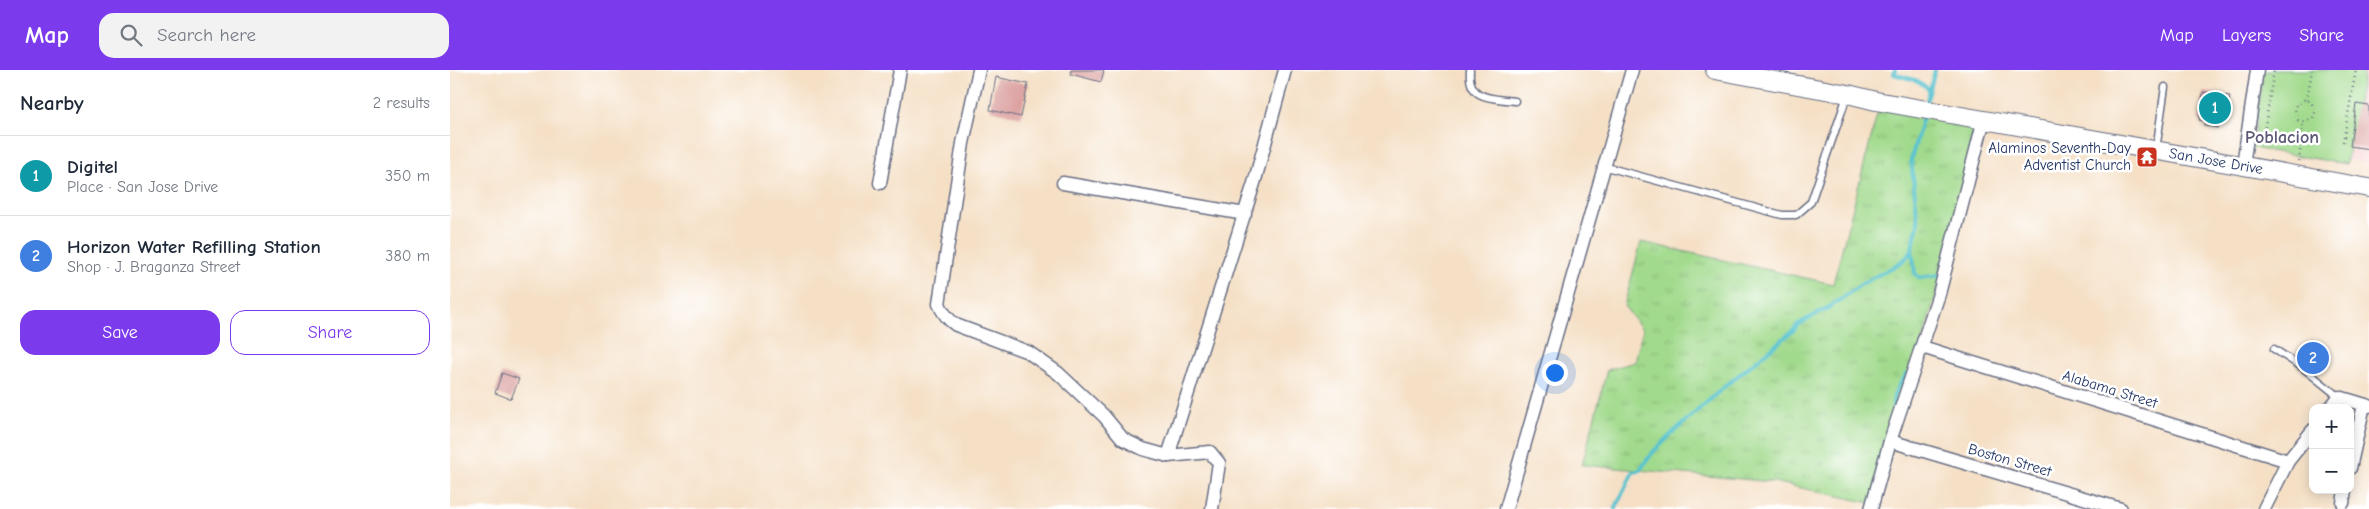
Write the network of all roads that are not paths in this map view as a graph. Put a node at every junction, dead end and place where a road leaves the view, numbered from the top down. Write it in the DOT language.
graph roads {
  1 [pos="900,70"];
  2 [pos="979,70"];
  3 [pos="1286,70"];
  4 [pos="1470,70"];
  5 [pos="1632,70"];
  6 [pos="1715,70"];
  7 [pos="2257,70"];
  8 [pos="2165,87"];
  9 [pos="1848,94"];
  10 [pos="1515,101"];
  11 [pos="1984,119"];
  12 [pos="2156,151"];
  13 [pos="2243,165"];
  14 [pos="1603,166"];
  15 [pos="1063,183"];
  16 [pos="880,184"];
  17 [pos="2369,188"];
  18 [pos="1245,214"];
  19 [pos="1922,347"];
  20 [pos="2274,349"];
  21 [pos="2339,397"];
  22 [pos="2333,404"];
  23 [pos="2367,405"];
  24 [pos="2309,435"];
  25 [pos="1890,441"];
  26 [pos="2354,453"];
  27 [pos="1168,456"];
  28 [pos="2288,461"];
  29 [pos="1212,509"];
  30 [pos="1506,509"];
  31 [pos="1870,509"];
  32 [pos="2121,509"];
  33 [pos="2264,509"];
  1 -- 16 [label="street"];
  2 -- 27 [label="street"];
  3 -- 18 [label="street"];
  4 -- 10 [label="lane"];
  5 -- 14 [label="street"];
  6 -- 9 [label="street, San Jose Drive"];
  7 -- 13 [label="street"];
  8 -- 12 [label="lane"];
  9 -- 11 [label="street, San Jose Drive"];
  9 -- 14 [label="lane"];
  11 -- 12 [label="street, San Jose Drive"];
  11 -- 19 [label="street"];
  12 -- 13 [label="street, San Jose Drive"];
  13 -- 17 [label="street, San Jose Drive"];
  14 -- 30 [label="street"];
  15 -- 18 [label="street"];
  18 -- 27 [label="street"];
  19 -- 25 [label="street"];
  19 -- 28 [label="street, Alabama Street"];
  20 -- 21 [label="lane"];
  21 -- 22 [label="street"];
  21 -- 23 [label="street"];
  23 -- 26 [label="street"];
  24 -- 28 [label="street"];
  25 -- 31 [label="street"];
  25 -- 32 [label="street, Boston Street"];
  27 -- 29 [label="street"];
  28 -- 33 [label="street"];
}
